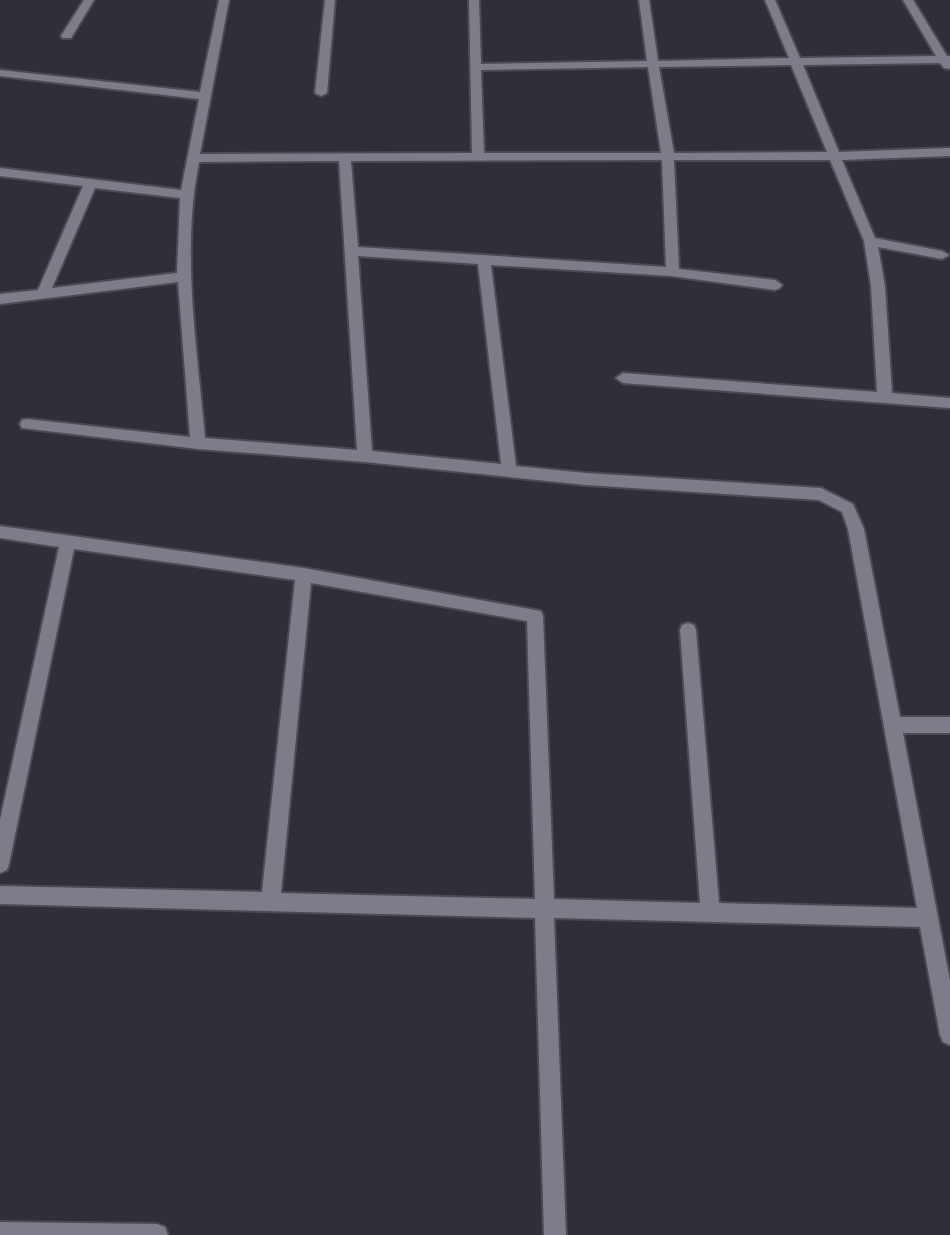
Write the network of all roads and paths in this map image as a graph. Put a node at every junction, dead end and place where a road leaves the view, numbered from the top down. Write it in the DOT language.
graph roads {
  1 [pos="89,0"];
  2 [pos="224,0"];
  3 [pos="330,0"];
  4 [pos="474,0"];
  5 [pos="644,0"];
  6 [pos="770,0"];
  7 [pos="908,0"];
  8 [pos="67,36"];
  9 [pos="795,62"];
  10 [pos="948,62"];
  11 [pos="653,63"];
  12 [pos="476,67"];
  13 [pos="0,73"];
  14 [pos="321,93"];
  15 [pos="204,96"];
  16 [pos="950,152"];
  17 [pos="668,156"];
  18 [pos="836,156"];
  19 [pos="478,157"];
  20 [pos="193,158"];
  21 [pos="345,158"];
  22 [pos="0,172"];
  23 [pos="91,183"];
  24 [pos="186,195"];
  25 [pos="870,241"];
  26 [pos="350,250"];
  27 [pos="942,255"];
  28 [pos="484,258"];
  29 [pos="671,272"];
  30 [pos="184,277"];
  31 [pos="775,285"];
  32 [pos="42,296"];
  33 [pos="0,299"];
  34 [pos="623,378"];
  35 [pos="885,397"];
  36 [pos="950,403"];
  37 [pos="27,424"];
  38 [pos="198,443"];
  39 [pos="364,456"];
  40 [pos="509,471"];
  41 [pos="0,532"];
  42 [pos="68,540"];
  43 [pos="304,575"];
  44 [pos="688,630"];
  45 [pos="893,725"];
  46 [pos="950,725"];
  47 [pos="0,864"];
  48 [pos="0,895"];
  49 [pos="271,902"];
  50 [pos="544,909"];
  51 [pos="710,913"];
  52 [pos="927,918"];
  53 [pos="950,1035"];
  54 [pos="0,1233"];
  55 [pos="157,1235"];
  56 [pos="555,1235"];
  1 -- 8 [label="street"];
  2 -- 15 [label="street"];
  3 -- 14 [label="street"];
  4 -- 12 [label="street"];
  5 -- 11 [label="street"];
  6 -- 9 [label="street"];
  7 -- 10 [label="street"];
  9 -- 10 [label="street"];
  9 -- 11 [label="street"];
  9 -- 18 [label="street"];
  11 -- 12 [label="street"];
  11 -- 17 [label="street"];
  12 -- 19 [label="street"];
  13 -- 15 [label="street"];
  15 -- 20 [label="street"];
  16 -- 18 [label="street"];
  17 -- 18 [label="street"];
  17 -- 19 [label="street"];
  17 -- 29 [label="street"];
  18 -- 25 [label="street"];
  19 -- 21 [label="street"];
  20 -- 21 [label="street"];
  20 -- 24 [label="street"];
  21 -- 26 [label="street"];
  22 -- 23 [label="street"];
  23 -- 24 [label="street"];
  23 -- 32 [label="street"];
  24 -- 30 [label="street"];
  25 -- 27 [label="street"];
  25 -- 35 [label="street"];
  26 -- 28 [label="street"];
  26 -- 39 [label="street"];
  28 -- 29 [label="street"];
  28 -- 40 [label="street"];
  29 -- 31 [label="street"];
  30 -- 32 [label="street"];
  30 -- 38 [label="street"];
  32 -- 33 [label="street"];
  34 -- 35 [label="street"];
  35 -- 36 [label="street"];
  37 -- 38 [label="street"];
  38 -- 39 [label="street"];
  39 -- 40 [label="street"];
  40 -- 45 [label="street"];
  41 -- 42 [label="street"];
  42 -- 43 [label="street"];
  42 -- 47 [label="street"];
  43 -- 49 [label="street"];
  43 -- 50 [label="street"];
  44 -- 51 [label="street"];
  45 -- 46 [label="street"];
  45 -- 52 [label="street"];
  48 -- 49 [label="street"];
  49 -- 50 [label="street"];
  50 -- 51 [label="street"];
  50 -- 56 [label="street"];
  51 -- 52 [label="street"];
  52 -- 53 [label="street"];
  54 -- 55 [label="street"];
}
